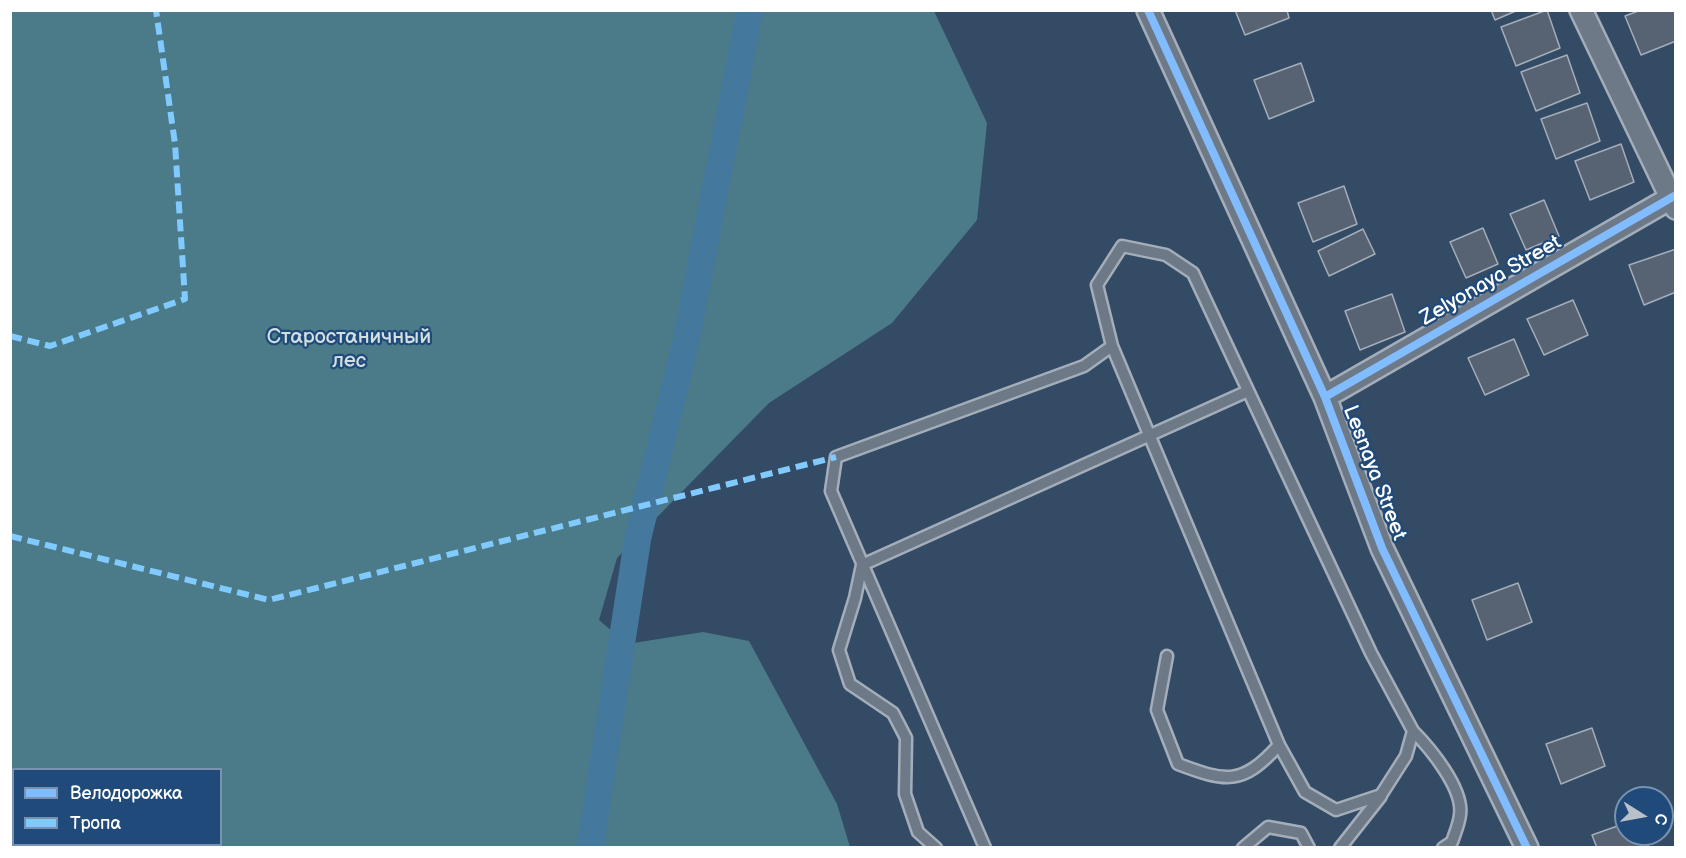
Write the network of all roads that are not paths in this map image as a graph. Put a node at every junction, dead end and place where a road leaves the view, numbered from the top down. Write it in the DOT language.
graph roads {
  1 [pos="1148,10"];
  2 [pos="1581,10"];
  3 [pos="1674,200"];
  4 [pos="1112,346"];
  5 [pos="1248,391"];
  6 [pos="1325,397"];
  7 [pos="1150,433"];
  8 [pos="862,565"];
  9 [pos="1167,656"];
  10 [pos="1413,731"];
  11 [pos="1279,745"];
  12 [pos="1381,795"];
  13 [pos="936,848"];
  14 [pos="985,848"];
  15 [pos="1242,848"];
  16 [pos="1309,848"];
  17 [pos="1340,848"];
  18 [pos="1443,848"];
  19 [pos="1527,848"];
  1 -- 6 [label="street, Lesnaya Street"];
  2 -- 3 [label="street"];
  3 -- 6 [label="street, Zelyonaya Street"];
  4 -- 5 [label="lane"];
  4 -- 7 [label="lane"];
  4 -- 8 [label="lane"];
  5 -- 7 [label="lane"];
  5 -- 10 [label="lane"];
  6 -- 19 [label="street, Lesnaya Street"];
  7 -- 8 [label="lane"];
  7 -- 11 [label="lane"];
  8 -- 13 [label="lane"];
  8 -- 14 [label="lane"];
  9 -- 11 [label="lane"];
  10 -- 12 [label="lane"];
  10 -- 18 [label="lane"];
  11 -- 12 [label="lane"];
  12 -- 17 [label="lane"];
  15 -- 16 [label="lane"];
}
